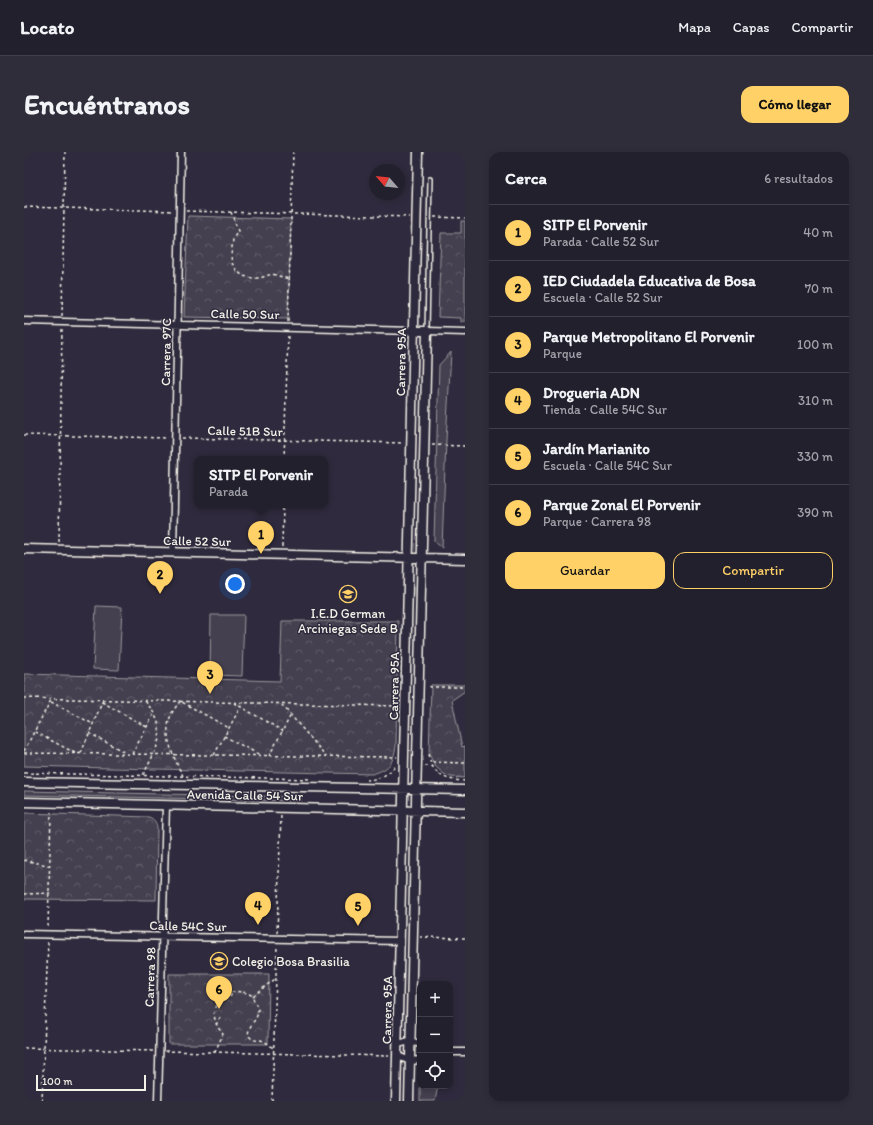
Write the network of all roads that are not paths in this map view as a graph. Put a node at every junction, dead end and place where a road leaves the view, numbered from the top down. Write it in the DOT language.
graph roads {
  1 [pos="181,152"];
  2 [pos="418,152"];
  3 [pos="430,179"];
  4 [pos="24,321"];
  5 [pos="177,324"];
  6 [pos="414,331"];
  7 [pos="427,331"];
  8 [pos="465,332"];
  9 [pos="24,549"];
  10 [pos="173,552"];
  11 [pos="409,558"];
  12 [pos="422,558"];
  13 [pos="465,559"];
  14 [pos="24,782"];
  15 [pos="404,789"];
  16 [pos="416,789"];
  17 [pos="465,790"];
  18 [pos="24,802"];
  19 [pos="166,805"];
  20 [pos="403,810"];
  21 [pos="416,811"];
  22 [pos="465,812"];
  23 [pos="24,934"];
  24 [pos="162,936"];
  25 [pos="400,941"];
  26 [pos="410,1041"];
  27 [pos="417,1043"];
  28 [pos="398,1044"];
  29 [pos="453,1052"];
  30 [pos="465,1052"];
  31 [pos="398,1056"];
  32 [pos="417,1060"];
  33 [pos="410,1061"];
  34 [pos="158,1101"];
  35 [pos="396,1101"];
  36 [pos="409,1101"];
  1 -- 5 [label="street, Carrera 97C"];
  2 -- 6 [label="street, Carrera 95A"];
  3 -- 7 [label="lane"];
  4 -- 5 [label="street, Calle 50 Sur"];
  5 -- 6 [label="street, Calle 50 Sur"];
  5 -- 10 [label="street, Carrera 97C"];
  6 -- 7 [label="street, Calle 50 Sur"];
  6 -- 11 [label="street, Carrera 95A"];
  7 -- 8 [label="street, Calle 50 Sur"];
  7 -- 12 [label="street, Carrera 95A"];
  9 -- 10 [label="street, Calle 52 Sur"];
  10 -- 11 [label="street, Calle 52 Sur"];
  11 -- 12 [label="street, Calle 52 Sur"];
  11 -- 15 [label="street, Carrera 95A"];
  12 -- 13 [label="street, Calle 52 Sur"];
  12 -- 16 [label="street, Carrera 95A"];
  14 -- 15 [label="street, Avenida Calle 54 Sur"];
  15 -- 16 [label="street, Avenida Calle 54 Sur"];
  15 -- 20 [label="street, Carrera 95A"];
  16 -- 17 [label="street, Avenida Calle 54 Sur"];
  16 -- 21 [label="street, Carrera 95A"];
  18 -- 19 [label="street, Avenida Calle 54 Sur"];
  19 -- 20 [label="street, Avenida Calle 54 Sur"];
  19 -- 24 [label="street, Carrera 98"];
  20 -- 21 [label="street, Avenida Calle 54 Sur"];
  20 -- 25 [label="street, Carrera 95A"];
  21 -- 22 [label="street, Avenida Calle 54 Sur"];
  21 -- 26 [label="street, Carrera 95A"];
  23 -- 24 [label="street, Calle 54C Sur"];
  24 -- 25 [label="street, Calle 54C Sur"];
  24 -- 34 [label="street, Carrera 98"];
  25 -- 28 [label="street, Carrera 95A"];
  26 -- 27 [label="street"];
  26 -- 28 [label="street"];
  26 -- 33 [label="street, Carrera 95A"];
  28 -- 31 [label="street, Carrera 95A"];
  29 -- 30 [label="street"];
  31 -- 33 [label="street"];
  31 -- 35 [label="street, Carrera 95A"];
  32 -- 33 [label="street"];
  33 -- 36 [label="street, Carrera 95A"];
}
